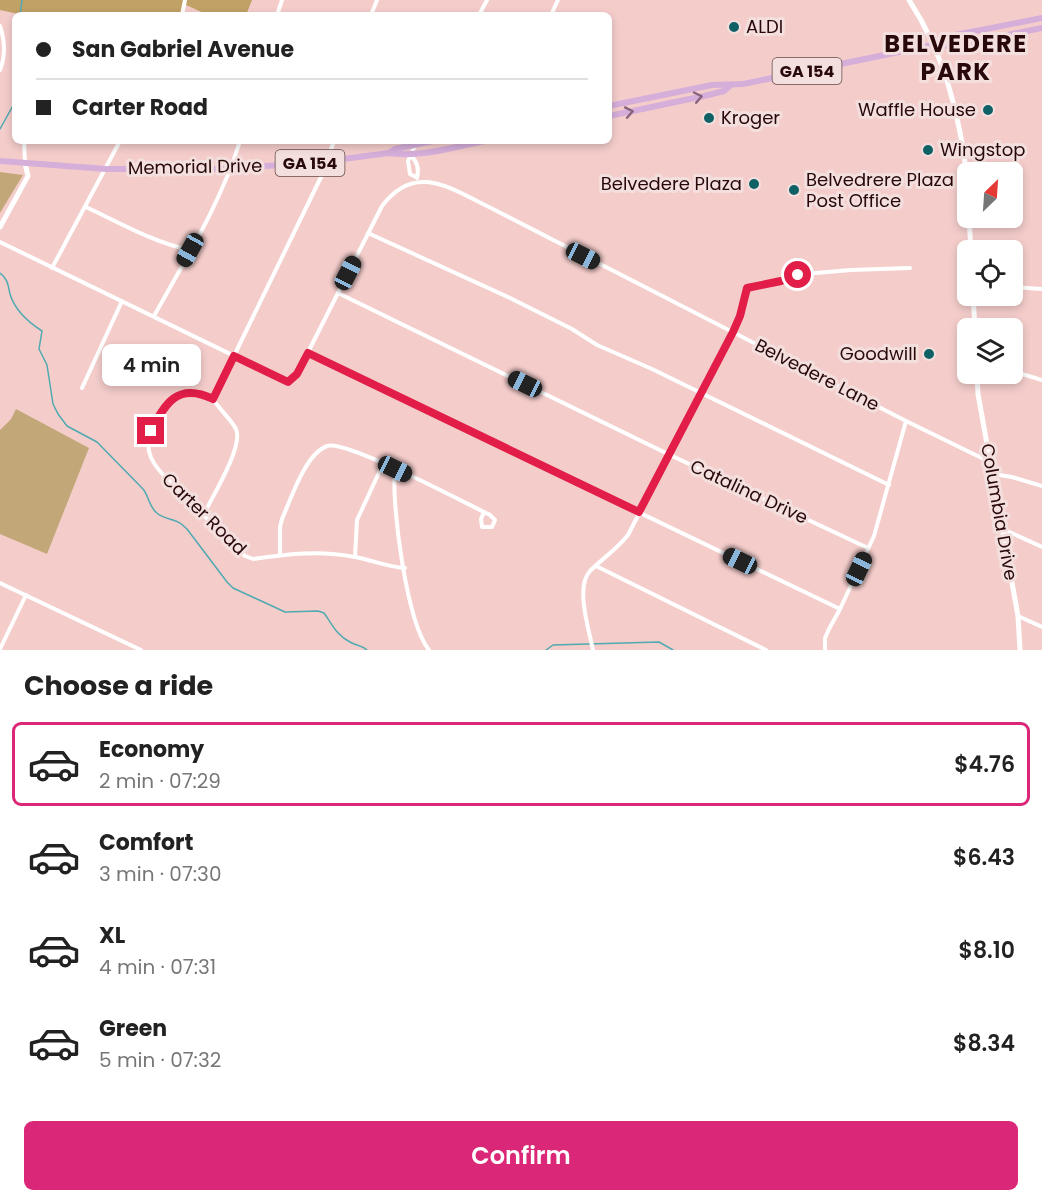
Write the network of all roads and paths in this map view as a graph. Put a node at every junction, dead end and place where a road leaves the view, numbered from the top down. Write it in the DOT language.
graph roads {
  1 [pos="909,0"];
  2 [pos="1042,18"];
  3 [pos="0,26"];
  4 [pos="1042,28"];
  5 [pos="933,45"];
  6 [pos="0,70"];
  7 [pos="730,85"];
  8 [pos="612,105"];
  9 [pos="612,115"];
  10 [pos="24,144"];
  11 [pos="118,144"];
  12 [pos="239,144"];
  13 [pos="333,144"];
  14 [pos="413,144"];
  15 [pos="417,144"];
  16 [pos="469,144"];
  17 [pos="389,153"];
  18 [pos="412,155"];
  19 [pos="0,160"];
  20 [pos="328,161"];
  21 [pos="965,162"];
  22 [pos="25,163"];
  23 [pos="106,169"];
  24 [pos="231,170"];
  25 [pos="417,180"];
  26 [pos="86,207"];
  27 [pos="0,227"];
  28 [pos="368,233"];
  29 [pos="0,242"];
  30 [pos="190,250"];
  31 [pos="52,268"];
  32 [pos="909,268"];
  33 [pos="1023,287"];
  34 [pos="1042,288"];
  35 [pos="338,293"];
  36 [pos="122,301"];
  37 [pos="154,316"];
  38 [pos="733,332"];
  39 [pos="308,353"];
  40 [pos="234,356"];
  41 [pos="1023,374"];
  42 [pos="1042,380"];
  43 [pos="978,384"];
  44 [pos="82,388"];
  45 [pos="701,393"];
  46 [pos="213,399"];
  47 [pos="906,421"];
  48 [pos="670,455"];
  49 [pos="990,462"];
  50 [pos="383,464"];
  51 [pos="395,469"];
  52 [pos="993,474"];
  53 [pos="888,485"];
  54 [pos="1042,486"];
  55 [pos="484,512"];
  56 [pos="639,512"];
  57 [pos="204,514"];
  58 [pos="1002,528"];
  59 [pos="1042,547"];
  60 [pos="868,548"];
  61 [pos="280,555"];
  62 [pos="355,557"];
  63 [pos="596,566"];
  64 [pos="405,568"];
  65 [pos="0,583"];
  66 [pos="26,595"];
  67 [pos="840,609"];
  68 [pos="1018,616"];
  69 [pos="1042,627"];
  70 [pos="0,649"];
  71 [pos="141,650"];
  72 [pos="429,650"];
  73 [pos="592,650"];
  74 [pos="766,650"];
  75 [pos="825,650"];
  76 [pos="1020,650"];
  1 -- 5 [label="main road"];
  2 -- 5 [label="main road, GA 154"];
  3 -- 6 [label="street"];
  4 -- 5 [label="main road, GA 154"];
  5 -- 7 [label="main road, GA 154"];
  5 -- 21 [label="main road"];
  7 -- 8 [label="main road, GA 154"];
  9 -- 7 [label="main road, GA 154, one-way"];
  10 -- 22 [label="street"];
  11 -- 23 [label="street"];
  12 -- 24 [label="street"];
  13 -- 20 [label="street"];
  14 -- 17 [label="main road, Memorial Drive / GA 154"];
  15 -- 18 [label="street"];
  16 -- 18 [label="main road, Memorial Drive / GA 154"];
  17 -- 18 [label="main road, Memorial Drive / GA 154"];
  17 -- 20 [label="main road, Memorial Drive / GA 154"];
  18 -- 25 [label="street"];
  18 -- 25 [label="street"];
  19 -- 22 [label="main road, Memorial Drive / GA 154"];
  20 -- 24 [label="main road, Memorial Drive / GA 154"];
  20 -- 40 [label="street"];
  22 -- 23 [label="main road, Memorial Drive / GA 154"];
  22 -- 27 [label="main road"];
  23 -- 24 [label="main road, Memorial Drive / GA 154"];
  23 -- 26 [label="street"];
  24 -- 30 [label="street"];
  25 -- 28 [label="street"];
  25 -- 38 [label="street, Belvedere Lane"];
  26 -- 30 [label="street"];
  26 -- 31 [label="street"];
  28 -- 35 [label="street"];
  28 -- 45 [label="street"];
  29 -- 31 [label="street"];
  30 -- 37 [label="street"];
  31 -- 36 [label="street"];
  32 -- 38 [label="street"];
  33 -- 34 [label="street"];
  35 -- 39 [label="street"];
  35 -- 48 [label="street, Catalina Drive"];
  36 -- 37 [label="street"];
  36 -- 44 [label="street"];
  37 -- 40 [label="street"];
  38 -- 45 [label="street"];
  38 -- 47 [label="street, Belvedere Lane"];
  39 -- 40 [label="street"];
  39 -- 56 [label="street"];
  40 -- 46 [label="street"];
  41 -- 42 [label="street"];
  43 -- 49 [label="main road, Columbia Drive"];
  45 -- 48 [label="street"];
  45 -- 53 [label="street"];
  46 -- 57 [label="street"];
  46 -- 57 [label="street, Carter Road"];
  47 -- 49 [label="street, Belvedere Lane"];
  47 -- 53 [label="street"];
  48 -- 56 [label="street"];
  48 -- 60 [label="street, Catalina Drive"];
  49 -- 52 [label="main road, Columbia Drive"];
  50 -- 51 [label="street"];
  50 -- 61 [label="street"];
  50 -- 62 [label="street"];
  51 -- 55 [label="street"];
  51 -- 64 [label="street"];
  52 -- 54 [label="street"];
  52 -- 58 [label="main road, Columbia Drive"];
  53 -- 60 [label="street"];
  55 -- 55 [label="street"];
  56 -- 63 [label="street"];
  56 -- 67 [label="street"];
  57 -- 61 [label="street, Carter Road"];
  58 -- 59 [label="street"];
  58 -- 68 [label="main road, Columbia Drive"];
  60 -- 67 [label="street"];
  61 -- 62 [label="street, Carter Road"];
  62 -- 64 [label="street, Carter Road"];
  63 -- 73 [label="street"];
  63 -- 74 [label="street"];
  64 -- 72 [label="street"];
  65 -- 66 [label="street"];
  66 -- 70 [label="street"];
  66 -- 71 [label="street"];
  67 -- 75 [label="street"];
  68 -- 69 [label="street"];
  68 -- 76 [label="main road, Columbia Drive"];
}
